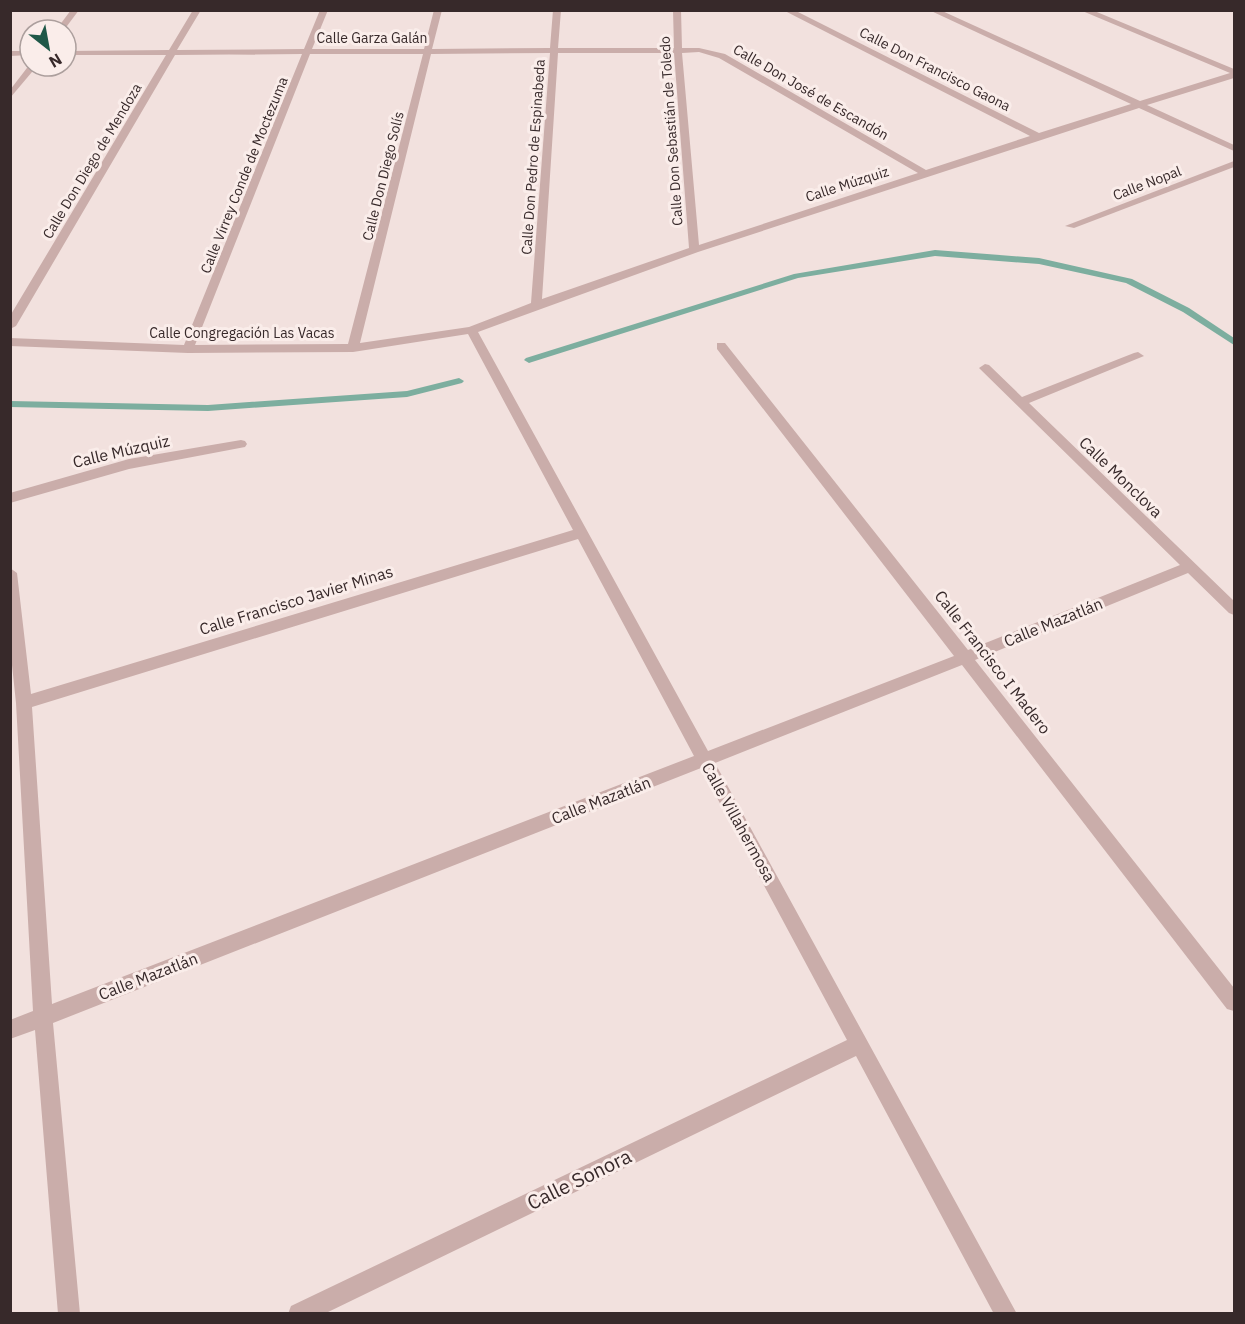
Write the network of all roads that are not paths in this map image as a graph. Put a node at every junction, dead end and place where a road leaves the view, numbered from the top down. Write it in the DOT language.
graph roads {
  1 [pos="197,10"];
  2 [pos="324,10"];
  3 [pos="438,10"];
  4 [pos="557,10"];
  5 [pos="677,10"];
  6 [pos="787,10"];
  7 [pos="933,10"];
  8 [pos="1084,10"];
  9 [pos="555,50"];
  10 [pos="678,50"];
  11 [pos="428,51"];
  12 [pos="172,52"];
  13 [pos="308,52"];
  14 [pos="78,53"];
  15 [pos="1234,74"];
  16 [pos="24,78"];
  17 [pos="10,96"];
  18 [pos="1143,104"];
  19 [pos="1038,136"];
  20 [pos="1234,148"];
  21 [pos="1234,164"];
  22 [pos="926,173"];
  23 [pos="1070,226"];
  24 [pos="694,250"];
  25 [pos="536,305"];
  26 [pos="10,326"];
  27 [pos="471,330"];
  28 [pos="10,342"];
  29 [pos="722,346"];
  30 [pos="353,348"];
  31 [pos="188,349"];
  32 [pos="1138,356"];
  33 [pos="985,368"];
  34 [pos="1020,402"];
  35 [pos="241,444"];
  36 [pos="10,498"];
  37 [pos="579,532"];
  38 [pos="1190,567"];
  39 [pos="10,573"];
  40 [pos="1234,609"];
  41 [pos="14,631"];
  42 [pos="967,657"];
  43 [pos="24,703"];
  44 [pos="705,759"];
  45 [pos="1234,1002"];
  46 [pos="44,1017"];
  47 [pos="10,1030"];
  48 [pos="860,1044"];
  49 [pos="69,1314"];
  50 [pos="299,1314"];
  51 [pos="1006,1314"];
  1 -- 12 [label="street, Calle Don Diego de Mendoza"];
  2 -- 13 [label="street, Calle Virrey Conde de Moctezuma"];
  3 -- 11 [label="street, Calle Don Diego Solís"];
  4 -- 9 [label="street, Calle Don Pedro de Espinabeda"];
  5 -- 10 [label="street, Calle Don Sebastián de Toledo"];
  6 -- 19 [label="street, Calle Don Francisco Gaona"];
  7 -- 18 [label="street"];
  8 -- 15 [label="street"];
  9 -- 10 [label="street, Calle Garza Galán"];
  9 -- 11 [label="street, Calle Garza Galán"];
  9 -- 25 [label="street, Calle Don Pedro de Espinabeda"];
  10 -- 22 [label="street, Calle Don José de Escandón"];
  10 -- 24 [label="street, Calle Don Sebastián de Toledo"];
  11 -- 13 [label="street, Calle Garza Galán"];
  11 -- 30 [label="street, Calle Don Diego Solís"];
  12 -- 13 [label="street, Calle Garza Galán"];
  12 -- 14 [label="street, Calle Garza Galán"];
  12 -- 26 [label="street, Calle Don Diego de Mendoza"];
  13 -- 31 [label="street, Calle Virrey Conde de Moctezuma"];
  15 -- 18 [label="street, Calle Múzquiz"];
  16 -- 17 [label="street"];
  18 -- 19 [label="street, Calle Múzquiz"];
  18 -- 20 [label="street"];
  19 -- 22 [label="street, Calle Múzquiz"];
  21 -- 23 [label="street, Calle Nopal"];
  22 -- 24 [label="street, Calle Múzquiz"];
  24 -- 25 [label="street, Calle Múzquiz"];
  25 -- 27 [label="street, Calle Múzquiz"];
  27 -- 30 [label="street, Calle Congregación Las Vacas"];
  27 -- 37 [label="street, Calle Villahermosa"];
  28 -- 31 [label="street, Calle Congregación Las Vacas"];
  29 -- 42 [label="street, Calle Francisco I Madero"];
  30 -- 31 [label="street, Calle Congregación Las Vacas"];
  32 -- 34 [label="street"];
  33 -- 34 [label="street, Calle Monclova"];
  34 -- 38 [label="street, Calle Monclova"];
  35 -- 36 [label="street, Calle Múzquiz"];
  37 -- 43 [label="street, Calle Francisco Javier Minas"];
  37 -- 44 [label="street, Calle Villahermosa"];
  38 -- 40 [label="street, Calle Monclova"];
  38 -- 42 [label="street, Calle Mazatlán"];
  39 -- 41 [label="street"];
  41 -- 43 [label="street"];
  42 -- 44 [label="street, Calle Mazatlán"];
  42 -- 45 [label="street, Calle Francisco I Madero"];
  43 -- 46 [label="street"];
  44 -- 46 [label="street, Calle Mazatlán"];
  44 -- 48 [label="street, Calle Villahermosa"];
  46 -- 47 [label="street, Calle Mazatlán"];
  46 -- 49 [label="street"];
  48 -- 50 [label="street, Calle Sonora"];
  48 -- 51 [label="street, Calle Villahermosa"];
}
